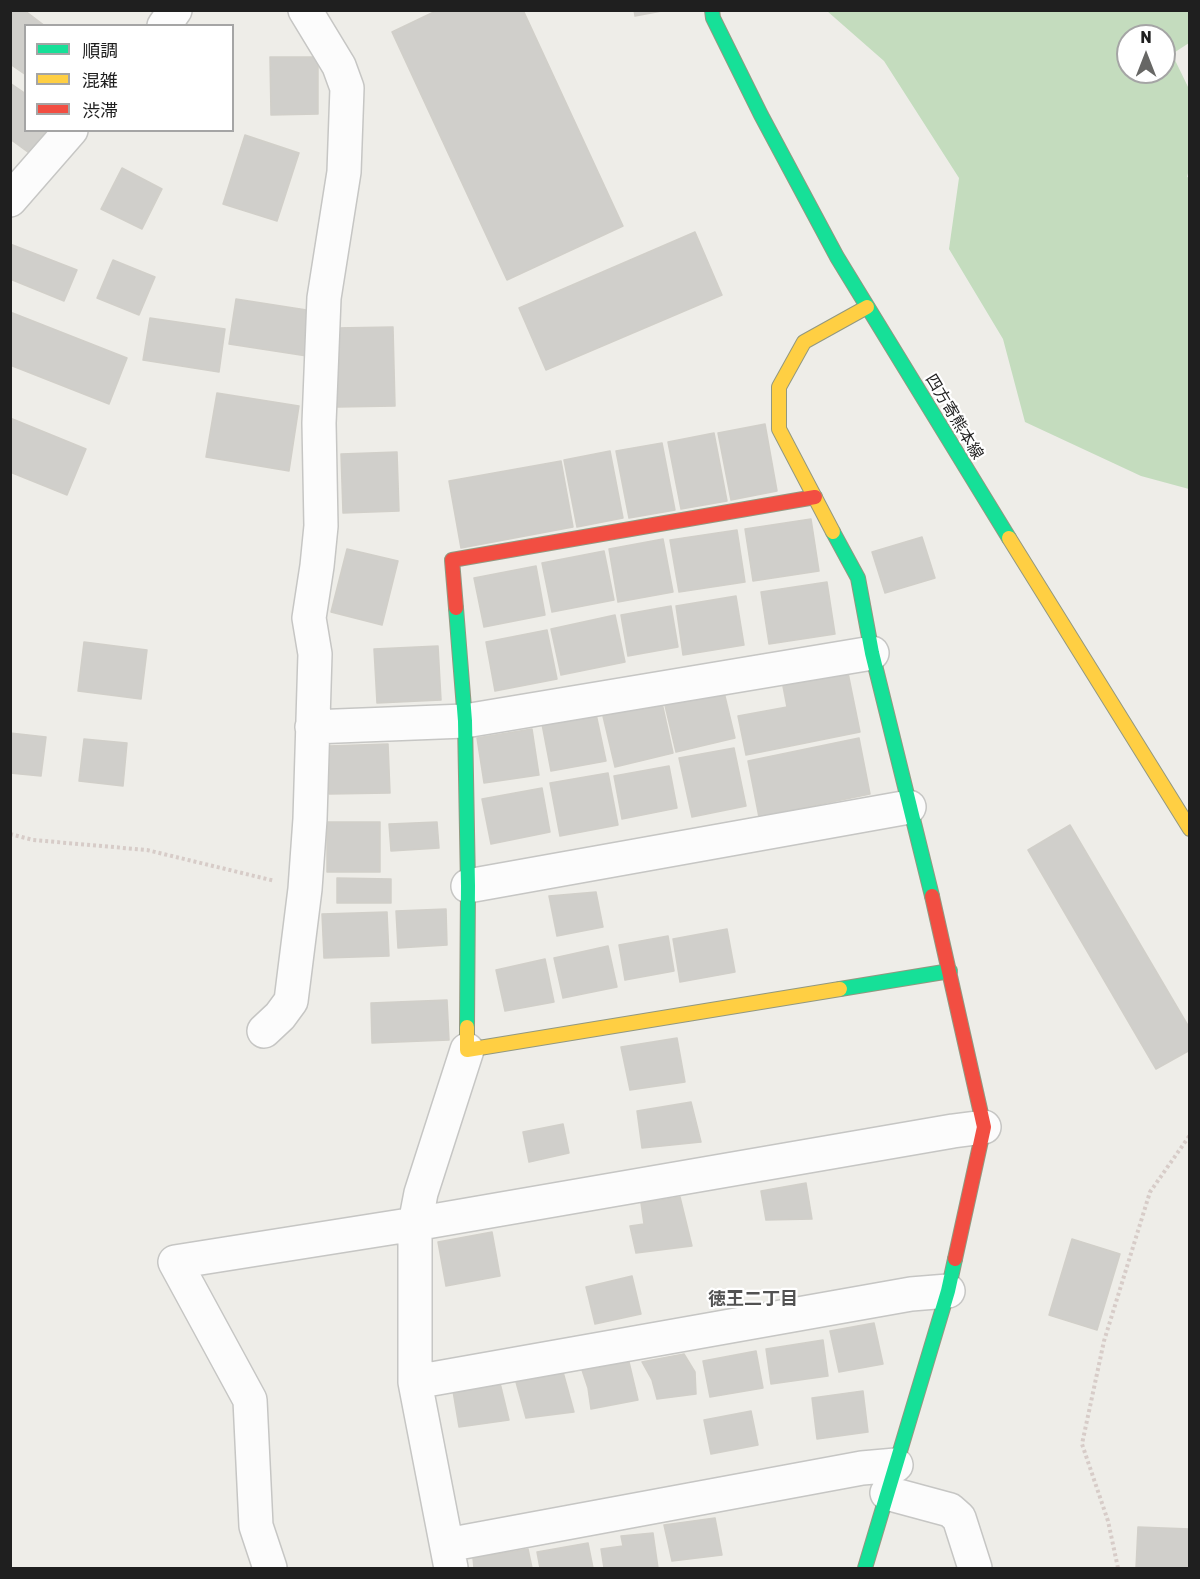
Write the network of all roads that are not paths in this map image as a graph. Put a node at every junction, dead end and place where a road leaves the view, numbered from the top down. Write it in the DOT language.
graph roads {
  1 [pos="176,10"];
  2 [pos="305,10"];
  3 [pos="712,10"];
  4 [pos="166,24"];
  5 [pos="69,132"];
  6 [pos="10,200"];
  7 [pos="867,306"];
  8 [pos="815,497"];
  9 [pos="872,653"];
  10 [pos="465,721"];
  11 [pos="312,727"];
  12 [pos="909,807"];
  13 [pos="1190,829"];
  14 [pos="468,886"];
  15 [pos="950,971"];
  16 [pos="264,1030"];
  17 [pos="467,1050"];
  18 [pos="984,1127"];
  19 [pos="415,1224"];
  20 [pos="948,1291"];
  21 [pos="415,1382"];
  22 [pos="892,1479"];
  23 [pos="449,1557"];
  24 [pos="270,1569"];
  25 [pos="864,1569"];
  26 [pos="975,1569"];
  1 -- 4 [label="street"];
  2 -- 11 [label="street"];
  3 -- 7 [label="street, 四方寄熊本線"];
  5 -- 6 [label="street"];
  7 -- 8 [label="street"];
  7 -- 13 [label="street, 四方寄熊本線"];
  8 -- 9 [label="street"];
  8 -- 10 [label="street"];
  9 -- 10 [label="street"];
  9 -- 12 [label="street"];
  10 -- 11 [label="street"];
  10 -- 14 [label="street"];
  11 -- 16 [label="street"];
  12 -- 14 [label="street"];
  12 -- 15 [label="street"];
  14 -- 17 [label="street"];
  15 -- 17 [label="street"];
  15 -- 18 [label="street"];
  17 -- 19 [label="street"];
  18 -- 19 [label="street"];
  18 -- 20 [label="street"];
  19 -- 21 [label="street"];
  19 -- 24 [label="street"];
  20 -- 21 [label="street"];
  20 -- 22 [label="street"];
  21 -- 23 [label="street"];
  22 -- 23 [label="street"];
  22 -- 25 [label="street"];
  22 -- 26 [label="street"];
}
